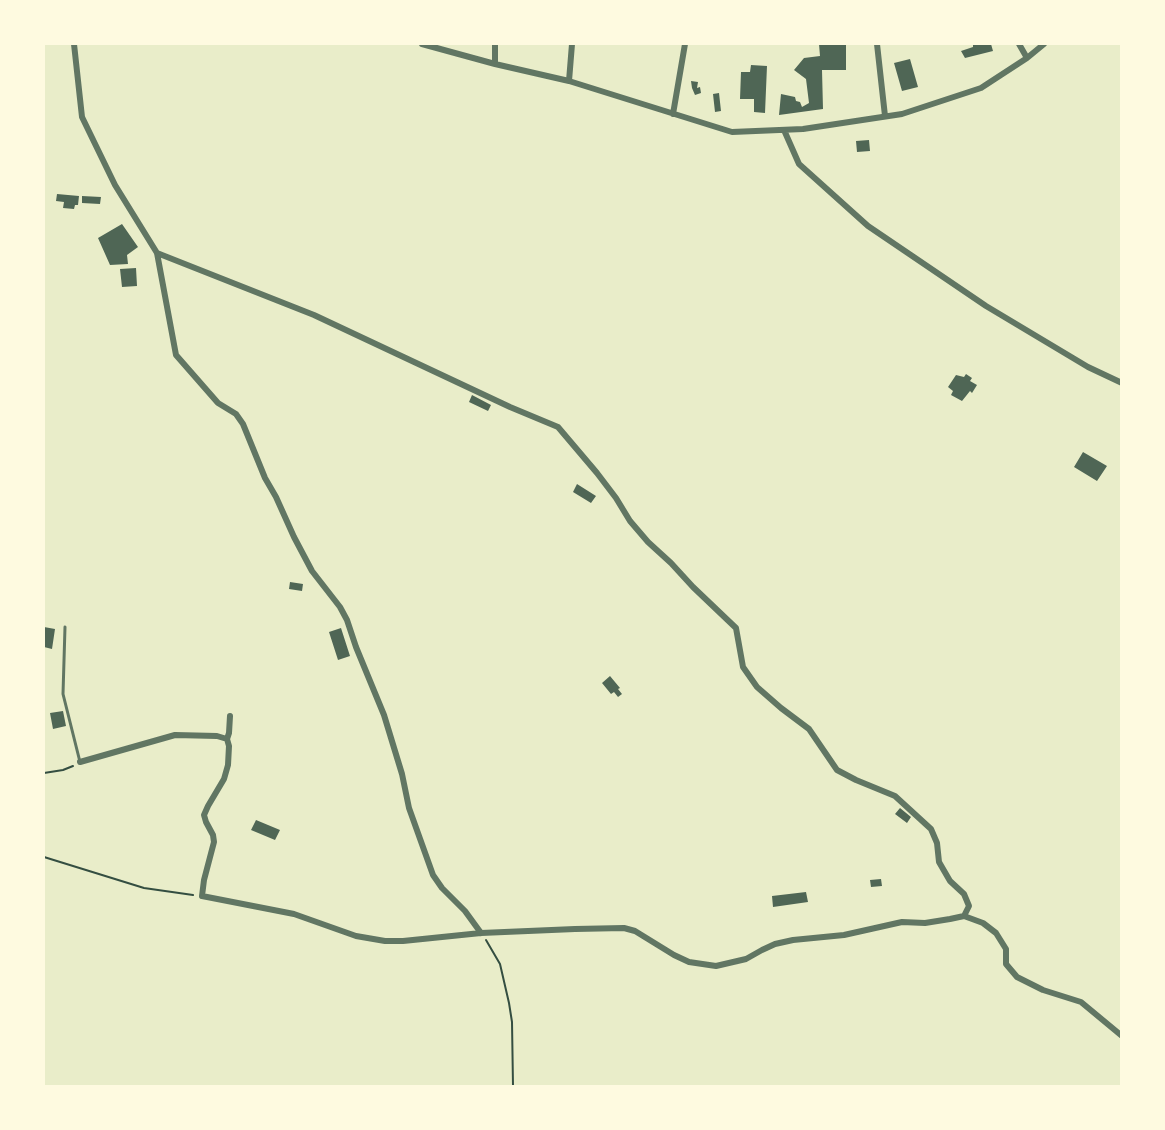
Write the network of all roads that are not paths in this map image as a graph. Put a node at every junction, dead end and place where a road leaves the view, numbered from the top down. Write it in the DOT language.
graph roads {
  1 [pos="74,44"];
  2 [pos="422,44"];
  3 [pos="495,44"];
  4 [pos="572,44"];
  5 [pos="684,44"];
  6 [pos="877,44"];
  7 [pos="1019,44"];
  8 [pos="1044,44"];
  9 [pos="1027,58"];
  10 [pos="495,64"];
  11 [pos="569,81"];
  12 [pos="673,114"];
  13 [pos="885,116"];
  14 [pos="784,130"];
  15 [pos="157,253"];
  16 [pos="1122,383"];
  17 [pos="65,627"];
  18 [pos="230,716"];
  19 [pos="227,738"];
  20 [pos="80,762"];
  21 [pos="964,916"];
  22 [pos="481,933"];
  23 [pos="1122,1036"];
  1 -- 15 [label="street"];
  2 -- 10 [label="street"];
  3 -- 10 [label="street"];
  4 -- 11 [label="street"];
  5 -- 12 [label="street"];
  6 -- 13 [label="street"];
  7 -- 9 [label="street"];
  8 -- 9 [label="street"];
  9 -- 13 [label="street"];
  10 -- 11 [label="street"];
  11 -- 12 [label="street"];
  12 -- 14 [label="street"];
  13 -- 14 [label="street"];
  14 -- 16 [label="street"];
  15 -- 21 [label="street"];
  15 -- 22 [label="street"];
  17 -- 20 [label="lane"];
  18 -- 19 [label="street"];
  19 -- 20 [label="street"];
  19 -- 22 [label="street"];
  21 -- 22 [label="street"];
  21 -- 23 [label="street"];
}
